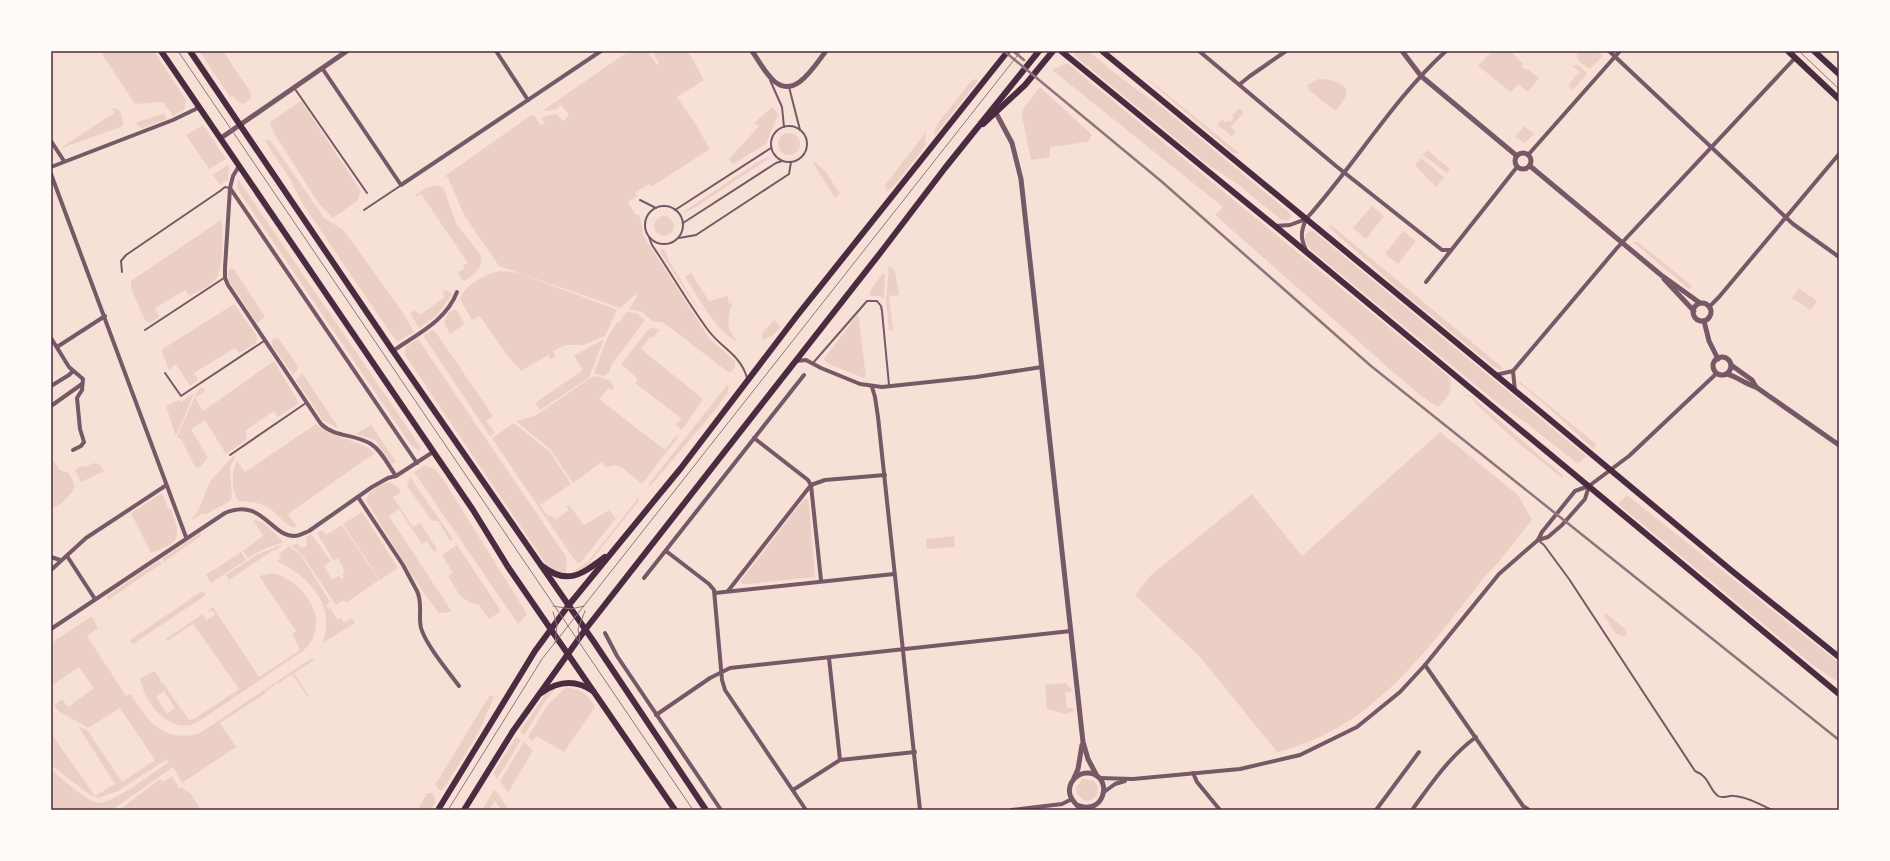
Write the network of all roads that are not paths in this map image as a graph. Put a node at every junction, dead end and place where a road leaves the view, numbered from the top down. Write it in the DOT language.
graph roads {
  1 [pos="161,51"];
  2 [pos="190,51"];
  3 [pos="347,51"];
  4 [pos="496,51"];
  5 [pos="601,51"];
  6 [pos="752,51"];
  7 [pos="826,51"];
  8 [pos="1008,51"];
  9 [pos="1039,51"];
  10 [pos="1053,51"];
  11 [pos="1061,51"];
  12 [pos="1102,51"];
  13 [pos="1199,51"];
  14 [pos="1286,51"];
  15 [pos="1402,51"];
  16 [pos="1446,51"];
  17 [pos="1609,51"];
  18 [pos="1620,51"];
  19 [pos="1788,51"];
  20 [pos="1814,51"];
  21 [pos="1615,57"];
  22 [pos="1795,58"];
  23 [pos="322,68"];
  24 [pos="765,70"];
  25 [pos="1839,74"];
  26 [pos="1421,76"];
  27 [pos="1240,84"];
  28 [pos="789,87"];
  29 [pos="294,88"];
  30 [pos="1839,99"];
  31 [pos="528,100"];
  32 [pos="200,107"];
  33 [pos="996,113"];
  34 [pos="241,125"];
  35 [pos="784,127"];
  36 [pos="800,130"];
  37 [pos="975,130"];
  38 [pos="220,138"];
  39 [pos="51,141"];
  40 [pos="1711,146"];
  41 [pos="771,148"];
  42 [pos="1839,154"];
  43 [pos="1528,155"];
  44 [pos="1518,156"];
  45 [pos="64,161"];
  46 [pos="782,161"];
  47 [pos="791,162"];
  48 [pos="239,166"];
  49 [pos="1530,166"];
  50 [pos="51,167"];
  51 [pos="1517,167"];
  52 [pos="1345,172"];
  53 [pos="51,174"];
  54 [pos="401,185"];
  55 [pos="230,188"];
  56 [pos="367,194"];
  57 [pos="640,200"];
  58 [pos="656,208"];
  59 [pos="364,210"];
  60 [pos="675,210"];
  61 [pos="1786,218"];
  62 [pos="1306,219"];
  63 [pos="683,222"];
  64 [pos="1275,226"];
  65 [pos="649,237"];
  66 [pos="679,238"];
  67 [pos="1623,242"];
  68 [pos="1451,250"];
  69 [pos="1307,252"];
  70 [pos="1839,256"];
  71 [pos="122,272"];
  72 [pos="1661,275"];
  73 [pos="225,278"];
  74 [pos="1426,282"];
  75 [pos="457,292"];
  76 [pos="1700,303"];
  77 [pos="1709,307"];
  78 [pos="1694,311"];
  79 [pos="105,316"];
  80 [pos="1704,321"];
  81 [pos="145,330"];
  82 [pos="51,338"];
  83 [pos="265,340"];
  84 [pos="56,347"];
  85 [pos="393,351"];
  86 [pos="1718,359"];
  87 [pos="796,361"];
  88 [pos="813,363"];
  89 [pos="1731,364"];
  90 [pos="1042,367"];
  91 [pos="73,371"];
  92 [pos="1513,371"];
  93 [pos="165,373"];
  94 [pos="1717,373"];
  95 [pos="1727,374"];
  96 [pos="804,375"];
  97 [pos="1495,375"];
  98 [pos="748,380"];
  99 [pos="82,384"];
  100 [pos="51,386"];
  101 [pos="872,386"];
  102 [pos="889,387"];
  103 [pos="1756,387"];
  104 [pos="1515,391"];
  105 [pos="307,402"];
  106 [pos="51,406"];
  107 [pos="754,438"];
  108 [pos="1839,445"];
  109 [pos="73,450"];
  110 [pos="433,452"];
  111 [pos="230,455"];
  112 [pos="417,463"];
  113 [pos="1611,470"];
  114 [pos="885,475"];
  115 [pos="396,476"];
  116 [pos="811,485"];
  117 [pos="166,486"];
  118 [pos="1589,486"];
  119 [pos="358,497"];
  120 [pos="186,537"];
  121 [pos="1538,540"];
  122 [pos="666,551"];
  123 [pos="613,552"];
  124 [pos="67,556"];
  125 [pos="51,557"];
  126 [pos="60,560"];
  127 [pos="536,560"];
  128 [pos="51,570"];
  129 [pos="894,574"];
  130 [pos="644,578"];
  131 [pos="822,580"];
  132 [pos="728,591"];
  133 [pos="715,593"];
  134 [pos="95,599"];
  135 [pos="568,606"];
  136 [pos="51,629"];
  137 [pos="551,630"];
  138 [pos="586,630"];
  139 [pos="1071,631"];
  140 [pos="605,633"];
  141 [pos="904,650"];
  142 [pos="568,653"];
  143 [pos="1839,657"];
  144 [pos="829,658"];
  145 [pos="1425,665"];
  146 [pos="722,671"];
  147 [pos="459,686"];
  148 [pos="1839,694"];
  149 [pos="597,695"];
  150 [pos="537,697"];
  151 [pos="656,715"];
  152 [pos="1476,736"];
  153 [pos="1083,742"];
  154 [pos="915,752"];
  155 [pos="1419,752"];
  156 [pos="840,760"];
  157 [pos="1193,773"];
  158 [pos="1098,777"];
  159 [pos="1074,778"];
  160 [pos="1133,779"];
  161 [pos="793,790"];
  162 [pos="1104,792"];
  163 [pos="1072,799"];
  164 [pos="1100,801"];
  165 [pos="1077,805"];
  166 [pos="438,810"];
  167 [pos="464,810"];
  168 [pos="675,810"];
  169 [pos="706,810"];
  170 [pos="721,810"];
  171 [pos="806,810"];
  172 [pos="920,810"];
  173 [pos="1010,810"];
  174 [pos="1080,810"];
  175 [pos="1098,810"];
  176 [pos="1220,810"];
  177 [pos="1376,810"];
  178 [pos="1412,810"];
  179 [pos="1529,810"];
  180 [pos="1772,810"];
  1 -- 32 [label="main road"];
  2 -- 34 [label="main road"];
  3 -- 23 [label="street"];
  4 -- 31 [label="street"];
  5 -- 31 [label="street"];
  6 -- 24 [label="street"];
  7 -- 28 [label="street"];
  8 -- 98 [label="main road"];
  9 -- 37 [label="main road"];
  10 -- 33 [label="main road"];
  11 -- 64 [label="main road"];
  12 -- 62 [label="main road"];
  13 -- 27 [label="street"];
  14 -- 27 [label="street"];
  15 -- 26 [label="street"];
  16 -- 26 [label="street"];
  17 -- 21 [label="street"];
  18 -- 21 [label="street"];
  19 -- 22 [label="main road"];
  20 -- 25 [label="main road"];
  21 -- 40 [label="street"];
  21 -- 43 [label="street"];
  22 -- 30 [label="main road"];
  22 -- 40 [label="street"];
  23 -- 29 [label="street"];
  23 -- 54 [label="street"];
  24 -- 28 [label="street"];
  24 -- 35 [label="lane"];
  26 -- 44 [label="street"];
  26 -- 52 [label="street"];
  27 -- 52 [label="street"];
  28 -- 36 [label="lane"];
  29 -- 34 [label="street"];
  29 -- 56 [label="lane"];
  31 -- 54 [label="street"];
  32 -- 38 [label="main road"];
  32 -- 45 [label="street"];
  33 -- 37 [label="main road"];
  33 -- 90 [label="street"];
  34 -- 38 [label="street"];
  34 -- 85 [label="main road"];
  35 -- 36 [label="lane"];
  35 -- 41 [label="lane"];
  36 -- 47 [label="lane"];
  37 -- 87 [label="main road"];
  38 -- 48 [label="main road"];
  39 -- 45 [label="street"];
  40 -- 61 [label="street"];
  40 -- 67 [label="street"];
  41 -- 46 [label="lane"];
  41 -- 60 [label="lane"];
  42 -- 61 [label="street"];
  43 -- 44 [label="street"];
  43 -- 49 [label="street"];
  44 -- 51 [label="street"];
  45 -- 50 [label="street"];
  46 -- 47 [label="lane"];
  46 -- 63 [label="lane"];
  47 -- 66 [label="lane"];
  48 -- 55 [label="street"];
  48 -- 110 [label="main road"];
  49 -- 51 [label="street"];
  49 -- 67 [label="street"];
  51 -- 68 [label="street"];
  52 -- 62 [label="street"];
  52 -- 68 [label="street"];
  53 -- 79 [label="street"];
  54 -- 59 [label="lane"];
  55 -- 71 [label="lane"];
  55 -- 73 [label="street"];
  55 -- 112 [label="street"];
  57 -- 58 [label="lane"];
  58 -- 60 [label="lane"];
  58 -- 65 [label="lane"];
  60 -- 63 [label="lane"];
  61 -- 70 [label="street"];
  61 -- 77 [label="street"];
  62 -- 64 [label="street"];
  62 -- 69 [label="street"];
  62 -- 97 [label="main road"];
  63 -- 66 [label="lane"];
  64 -- 69 [label="main road"];
  65 -- 66 [label="lane"];
  65 -- 98 [label="lane"];
  67 -- 72 [label="street"];
  67 -- 92 [label="street"];
  68 -- 74 [label="street"];
  69 -- 118 [label="main road"];
  72 -- 76 [label="street"];
  72 -- 78 [label="street"];
  73 -- 81 [label="lane"];
  73 -- 83 [label="street"];
  75 -- 85 [label="street"];
  76 -- 77 [label="street"];
  76 -- 78 [label="street"];
  77 -- 80 [label="street"];
  78 -- 80 [label="street"];
  79 -- 84 [label="street"];
  79 -- 117 [label="street"];
  80 -- 86 [label="street"];
  82 -- 84 [label="street"];
  83 -- 93 [label="lane"];
  83 -- 105 [label="street"];
  84 -- 91 [label="street"];
  85 -- 127 [label="main road"];
  86 -- 89 [label="street"];
  86 -- 94 [label="street"];
  87 -- 88 [label="street"];
  87 -- 138 [label="main road"];
  88 -- 101 [label="street"];
  88 -- 102 [label="lane"];
  89 -- 95 [label="street"];
  89 -- 103 [label="street"];
  90 -- 102 [label="street"];
  90 -- 139 [label="street"];
  91 -- 99 [label="street"];
  91 -- 100 [label="street"];
  92 -- 97 [label="street"];
  92 -- 104 [label="street"];
  94 -- 95 [label="street"];
  94 -- 113 [label="street"];
  95 -- 103 [label="street"];
  96 -- 107 [label="street"];
  97 -- 104 [label="main road"];
  98 -- 123 [label="main road"];
  99 -- 106 [label="street"];
  99 -- 109 [label="street"];
  101 -- 102 [label="street"];
  101 -- 114 [label="street"];
  103 -- 108 [label="street"];
  104 -- 113 [label="main road"];
  105 -- 111 [label="lane"];
  105 -- 115 [label="street"];
  107 -- 116 [label="street"];
  107 -- 122 [label="street"];
  110 -- 112 [label="street"];
  110 -- 137 [label="main road"];
  112 -- 115 [label="street"];
  113 -- 118 [label="street"];
  113 -- 143 [label="main road"];
  114 -- 116 [label="street"];
  114 -- 129 [label="street"];
  115 -- 119 [label="street"];
  116 -- 131 [label="street"];
  116 -- 132 [label="street"];
  117 -- 120 [label="street"];
  117 -- 124 [label="street"];
  118 -- 121 [label="street"];
  118 -- 121 [label="street"];
  118 -- 148 [label="main road"];
  119 -- 120 [label="street"];
  119 -- 147 [label="street"];
  120 -- 134 [label="street"];
  121 -- 145 [label="street"];
  121 -- 180 [label="lane"];
  122 -- 130 [label="street"];
  122 -- 133 [label="street"];
  123 -- 127 [label="main road"];
  123 -- 135 [label="main road"];
  124 -- 126 [label="street"];
  124 -- 134 [label="street"];
  125 -- 126 [label="street"];
  126 -- 128 [label="street"];
  127 -- 135 [label="main road"];
  129 -- 131 [label="street"];
  129 -- 141 [label="street"];
  131 -- 132 [label="street"];
  132 -- 133 [label="street"];
  133 -- 146 [label="street"];
  134 -- 136 [label="street"];
  135 -- 137 [label="main road"];
  135 -- 138 [label="main road"];
  137 -- 142 [label="main road"];
  137 -- 166 [label="main road"];
  138 -- 142 [label="main road"];
  138 -- 169 [label="main road"];
  139 -- 141 [label="street"];
  139 -- 153 [label="street"];
  140 -- 151 [label="street"];
  141 -- 144 [label="street"];
  141 -- 154 [label="street"];
  142 -- 149 [label="main road"];
  142 -- 150 [label="main road"];
  144 -- 146 [label="street"];
  144 -- 156 [label="street"];
  145 -- 152 [label="street"];
  145 -- 157 [label="street"];
  146 -- 151 [label="street"];
  146 -- 161 [label="street"];
  149 -- 150 [label="main road"];
  149 -- 168 [label="main road"];
  150 -- 167 [label="main road"];
  151 -- 170 [label="street"];
  152 -- 178 [label="street"];
  152 -- 179 [label="street"];
  153 -- 158 [label="street"];
  153 -- 159 [label="street"];
  154 -- 156 [label="street"];
  154 -- 172 [label="street"];
  155 -- 177 [label="street"];
  156 -- 161 [label="street"];
  157 -- 160 [label="street"];
  157 -- 176 [label="street"];
  158 -- 159 [label="street"];
  158 -- 160 [label="street"];
  158 -- 162 [label="street"];
  159 -- 163 [label="street"];
  160 -- 162 [label="street"];
  161 -- 171 [label="street"];
  162 -- 164 [label="street"];
  163 -- 165 [label="street"];
  163 -- 173 [label="street"];
  164 -- 165 [label="street"];
  164 -- 175 [label="street"];
  165 -- 174 [label="street"];
}
